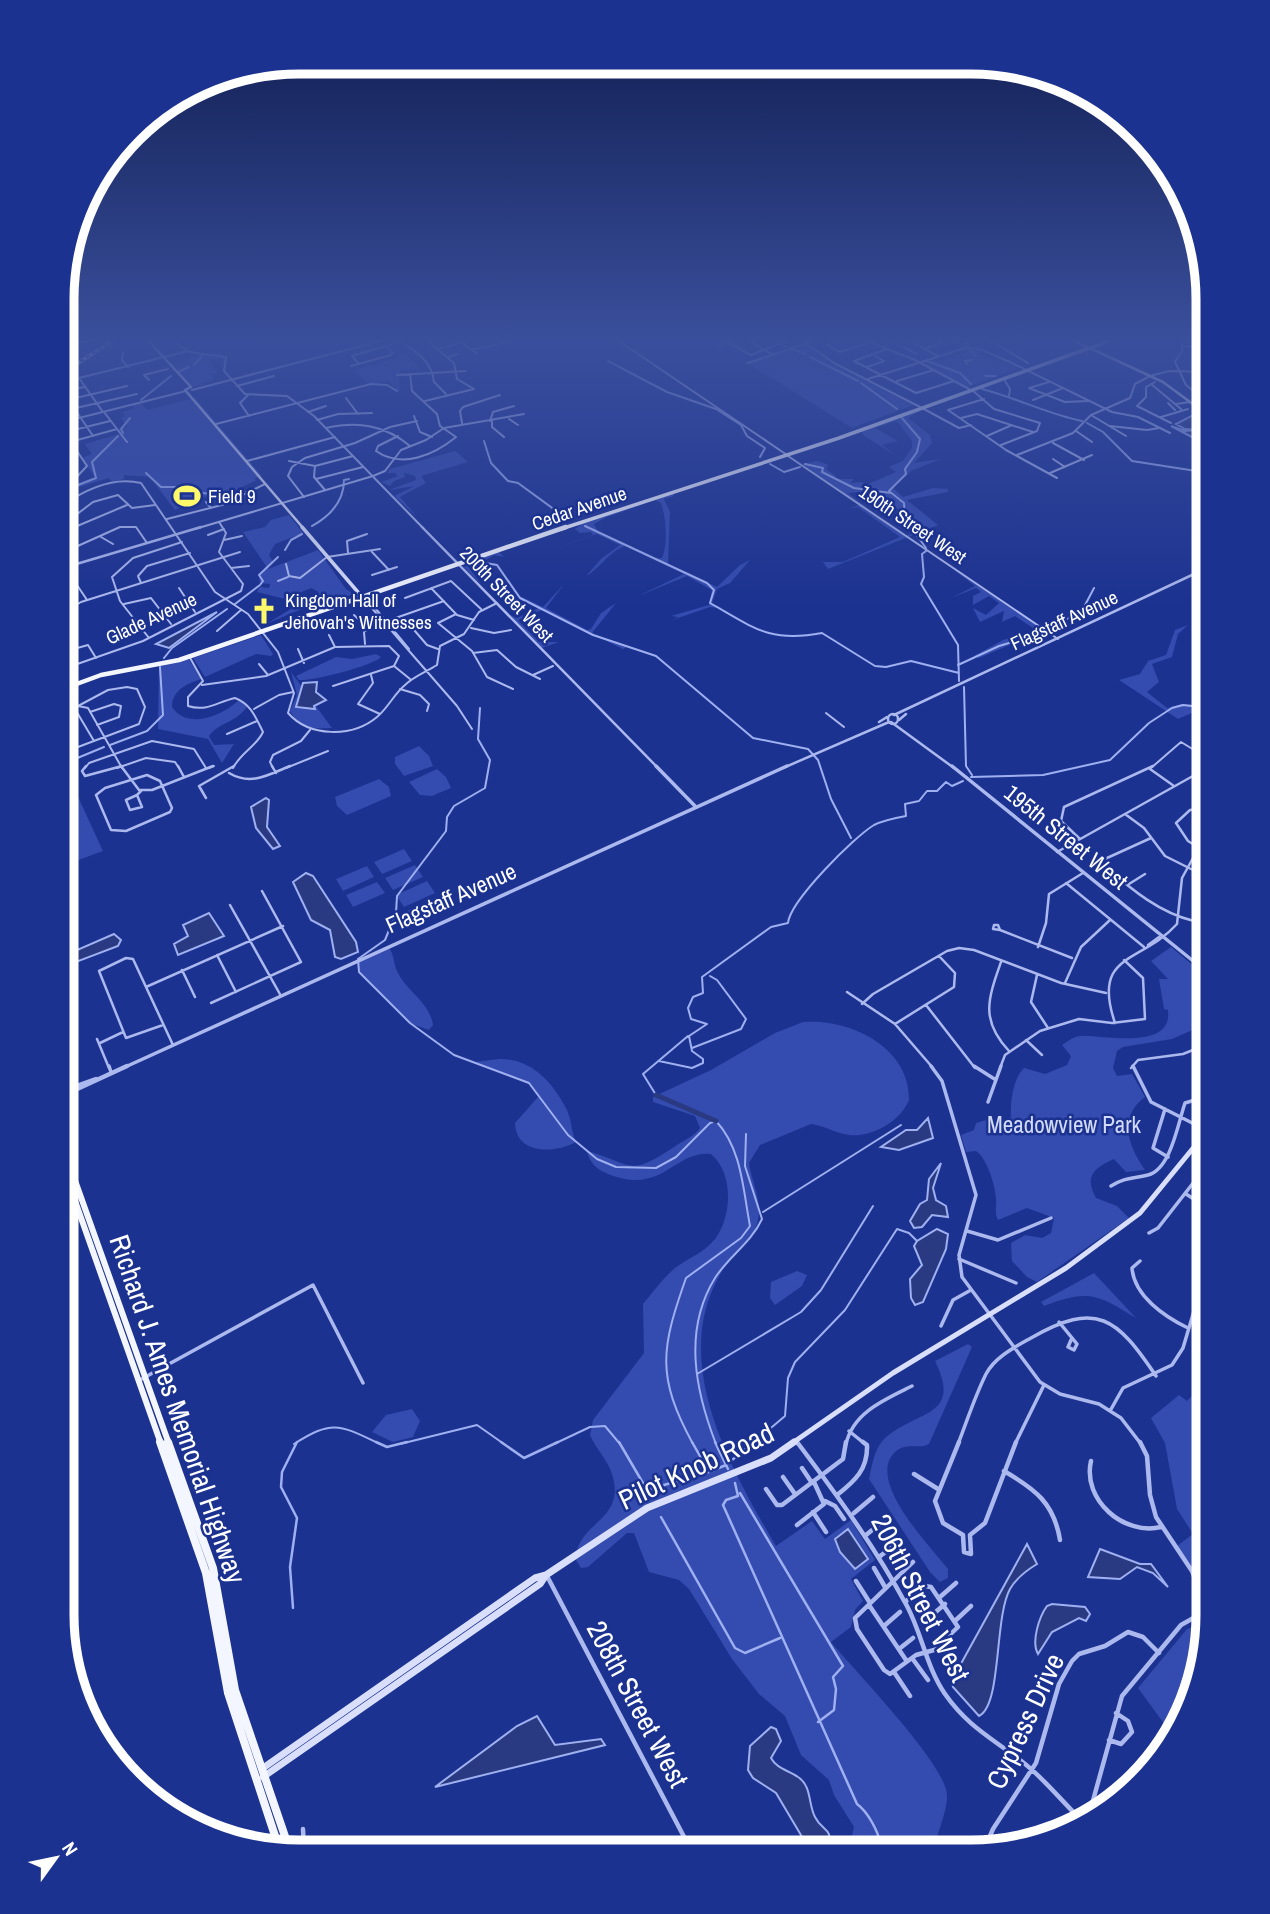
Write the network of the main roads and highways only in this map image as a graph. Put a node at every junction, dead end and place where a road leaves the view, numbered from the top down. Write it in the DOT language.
graph roads {
  1 [pos="219,426"];
  2 [pos="867,426"];
  3 [pos="248,460"];
  4 [pos="284,502"];
  5 [pos="364,596"];
  6 [pos="261,630"];
  7 [pos="74,683"];
  8 [pos="74,683"];
  9 [pos="1196,1145"];
  10 [pos="74,1179"];
  11 [pos="74,1196"];
  12 [pos="142,1379"];
  13 [pos="205,1556"];
  14 [pos="259,1776"];
  15 [pos="277,1839"];
  16 [pos="285,1840"];
  1 -- 3 [label="main road"];
  2 -- 5 [label="main road, Cedar Avenue"];
  3 -- 4 [label="main road"];
  3 -- 4 [label="main road"];
  4 -- 5 [label="main road"];
  5 -- 6 [label="main road, Cedar Avenue"];
  6 -- 7 [label="main road"];
  6 -- 8 [label="main road"];
  9 -- 14 [label="main road, Pilot Knob Road"];
  10 -- 12 [label="main road, Richard J. Ames Memorial Highway"];
  11 -- 12 [label="main road, Richard J. Ames Memorial Highway"];
  12 -- 13 [label="main road, Richard J. Ames Memorial Highway"];
  13 -- 14 [label="main road, Richard J. Ames Memorial Highway"];
  14 -- 15 [label="main road, Richard J. Ames Memorial Highway"];
  14 -- 16 [label="main road, Richard J. Ames Memorial Highway"];
}
